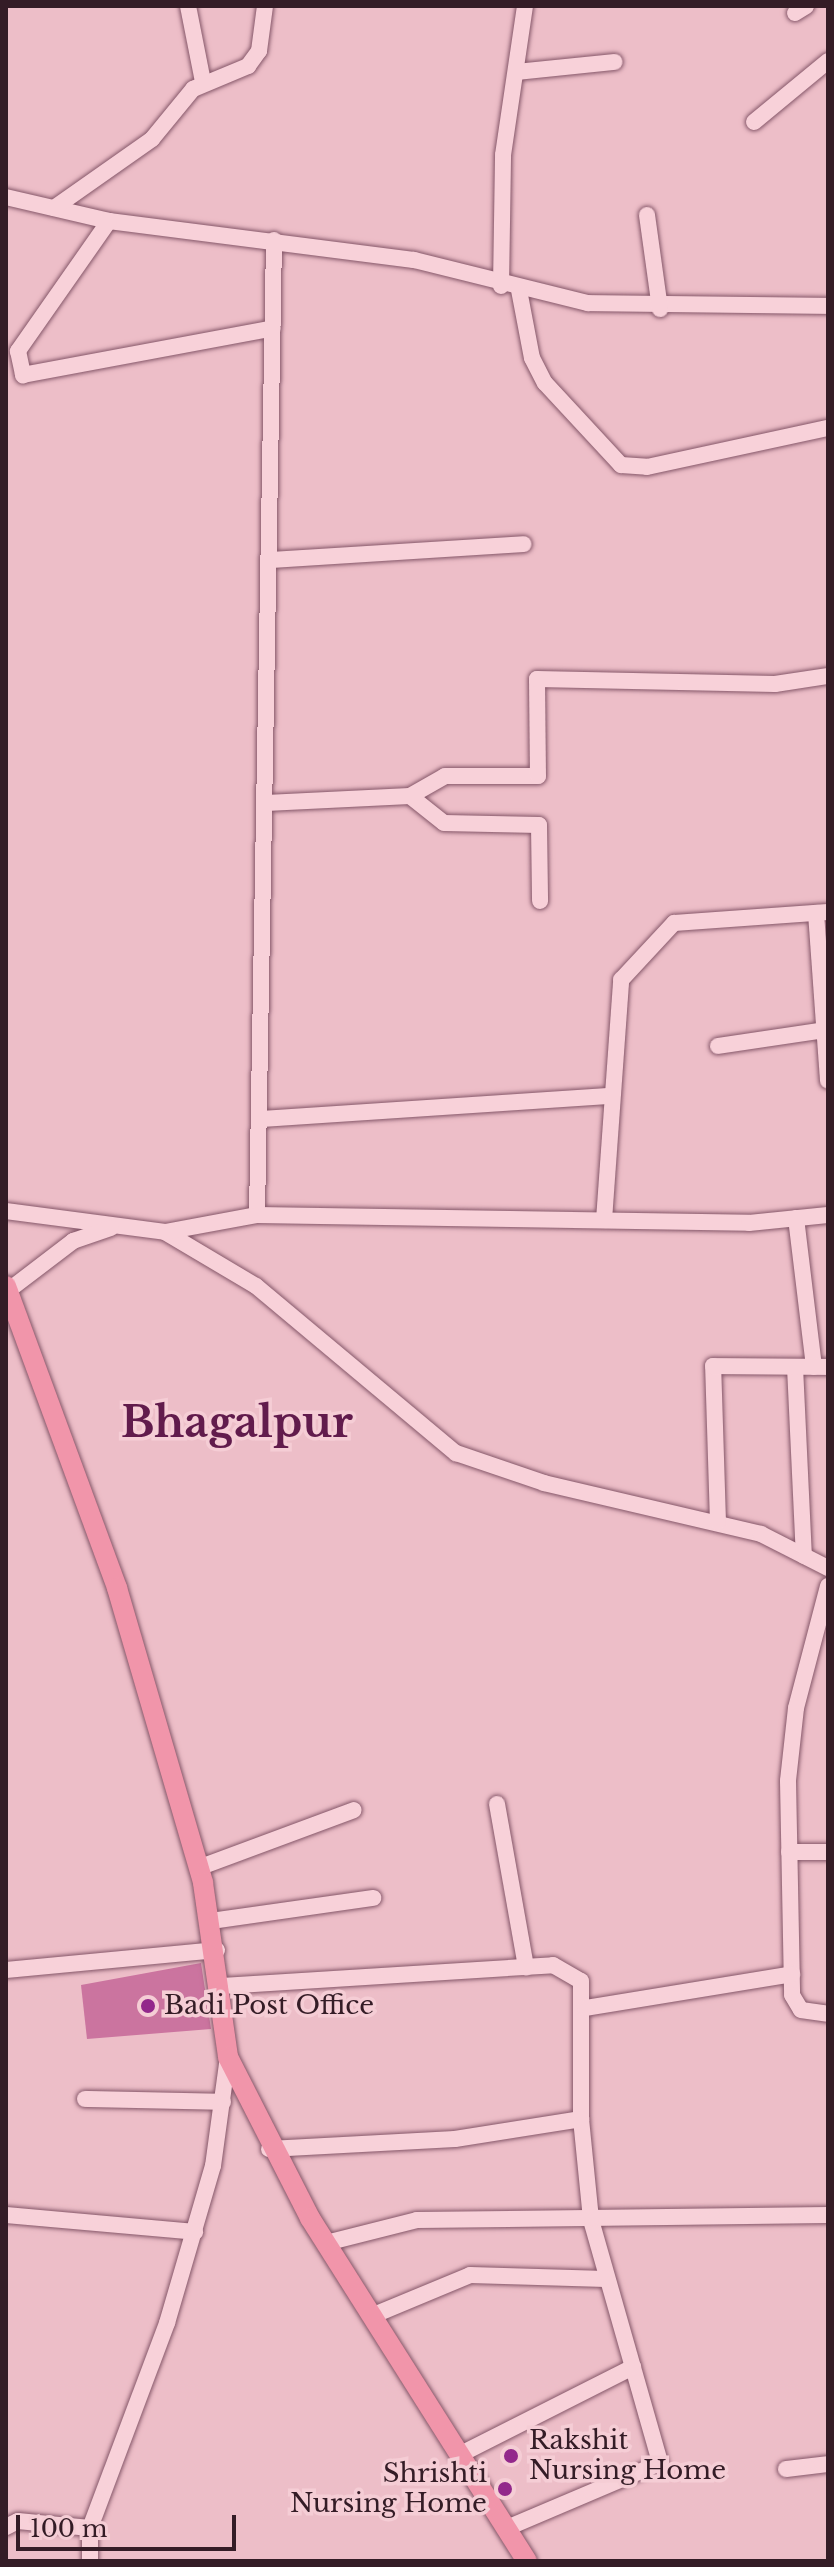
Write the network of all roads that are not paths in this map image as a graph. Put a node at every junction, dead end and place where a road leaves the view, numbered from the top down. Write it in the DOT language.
graph roads {
  1 [pos="188,6"];
  2 [pos="265,6"];
  3 [pos="525,6"];
  4 [pos="828,61"];
  5 [pos="614,62"];
  6 [pos="517,72"];
  7 [pos="203,82"];
  8 [pos="754,122"];
  9 [pos="6,197"];
  10 [pos="54,208"];
  11 [pos="647,215"];
  12 [pos="109,221"];
  13 [pos="274,240"];
  14 [pos="501,286"];
  15 [pos="519,290"];
  16 [pos="828,306"];
  17 [pos="660,309"];
  18 [pos="273,328"];
  19 [pos="828,428"];
  20 [pos="523,544"];
  21 [pos="271,560"];
  22 [pos="828,676"];
  23 [pos="410,796"];
  24 [pos="266,803"];
  25 [pos="540,901"];
  26 [pos="822,913"];
  27 [pos="825,1030"];
  28 [pos="718,1046"];
  29 [pos="828,1081"];
  30 [pos="611,1096"];
  31 [pos="262,1119"];
  32 [pos="6,1211"];
  33 [pos="257,1215"];
  34 [pos="828,1215"];
  35 [pos="796,1218"];
  36 [pos="604,1220"];
  37 [pos="124,1225"];
  38 [pos="165,1232"];
  39 [pos="7,1288"];
  40 [pos="795,1367"];
  41 [pos="821,1367"];
  42 [pos="718,1522"];
  43 [pos="804,1556"];
  44 [pos="828,1568"];
  45 [pos="828,1586"];
  46 [pos="497,1804"];
  47 [pos="354,1810"];
  48 [pos="789,1852"];
  49 [pos="828,1852"];
  50 [pos="198,1868"];
  51 [pos="373,1898"];
  52 [pos="211,1921"];
  53 [pos="217,1950"];
  54 [pos="526,1967"];
  55 [pos="6,1970"];
  56 [pos="792,1974"];
  57 [pos="222,1986"];
  58 [pos="585,2008"];
  59 [pos="828,2014"];
  60 [pos="228,2057"];
  61 [pos="85,2099"];
  62 [pos="223,2102"];
  63 [pos="581,2119"];
  64 [pos="269,2149"];
  65 [pos="6,2215"];
  66 [pos="828,2215"];
  67 [pos="591,2220"];
  68 [pos="195,2232"];
  69 [pos="326,2243"];
  70 [pos="606,2279"];
  71 [pos="374,2315"];
  72 [pos="633,2367"];
  73 [pos="461,2454"];
  74 [pos="828,2464"];
  75 [pos="786,2469"];
  76 [pos="6,2527"];
  77 [pos="90,2528"];
  78 [pos="507,2528"];
  79 [pos="90,2561"];
  80 [pos="527,2561"];
  1 -- 7 [label="street"];
  2 -- 7 [label="street"];
  3 -- 6 [label="street"];
  4 -- 8 [label="street"];
  5 -- 6 [label="street"];
  6 -- 14 [label="street"];
  7 -- 10 [label="street"];
  9 -- 10 [label="street"];
  10 -- 12 [label="street"];
  11 -- 17 [label="street"];
  12 -- 13 [label="street"];
  12 -- 18 [label="street"];
  13 -- 14 [label="street"];
  13 -- 18 [label="street"];
  14 -- 15 [label="street"];
  15 -- 17 [label="street"];
  15 -- 19 [label="street"];
  16 -- 17 [label="street"];
  18 -- 21 [label="street"];
  20 -- 21 [label="street"];
  21 -- 24 [label="street"];
  22 -- 23 [label="street"];
  23 -- 24 [label="street"];
  23 -- 25 [label="street"];
  24 -- 31 [label="street"];
  26 -- 27 [label="street"];
  26 -- 30 [label="street"];
  27 -- 28 [label="street"];
  27 -- 29 [label="street"];
  30 -- 31 [label="street"];
  30 -- 36 [label="street"];
  31 -- 33 [label="street"];
  32 -- 37 [label="street"];
  33 -- 36 [label="street"];
  33 -- 38 [label="street"];
  34 -- 35 [label="street"];
  35 -- 36 [label="street"];
  35 -- 41 [label="street"];
  37 -- 38 [label="street"];
  37 -- 39 [label="street"];
  38 -- 42 [label="street"];
  39 -- 50 [label="main road"];
  40 -- 41 [label="street"];
  40 -- 42 [label="street"];
  40 -- 43 [label="street"];
  42 -- 43 [label="street"];
  43 -- 44 [label="street"];
  45 -- 48 [label="street"];
  46 -- 54 [label="street"];
  47 -- 50 [label="street"];
  48 -- 49 [label="street"];
  48 -- 56 [label="street"];
  50 -- 52 [label="main road"];
  51 -- 52 [label="street"];
  52 -- 53 [label="main road"];
  53 -- 55 [label="street"];
  53 -- 57 [label="main road"];
  54 -- 57 [label="street"];
  54 -- 58 [label="street"];
  56 -- 58 [label="street"];
  56 -- 59 [label="street"];
  57 -- 60 [label="main road"];
  58 -- 63 [label="street"];
  60 -- 62 [label="street"];
  60 -- 64 [label="main road"];
  61 -- 62 [label="street"];
  62 -- 68 [label="street"];
  63 -- 64 [label="street"];
  63 -- 67 [label="street"];
  64 -- 69 [label="main road"];
  65 -- 68 [label="street"];
  66 -- 67 [label="street"];
  67 -- 69 [label="street"];
  67 -- 70 [label="street"];
  68 -- 77 [label="street"];
  69 -- 71 [label="main road"];
  70 -- 71 [label="street"];
  70 -- 72 [label="street"];
  71 -- 73 [label="main road"];
  72 -- 73 [label="street"];
  72 -- 78 [label="street"];
  73 -- 78 [label="main road"];
  74 -- 75 [label="street"];
  76 -- 77 [label="street"];
  77 -- 79 [label="street"];
  78 -- 80 [label="main road"];
}
